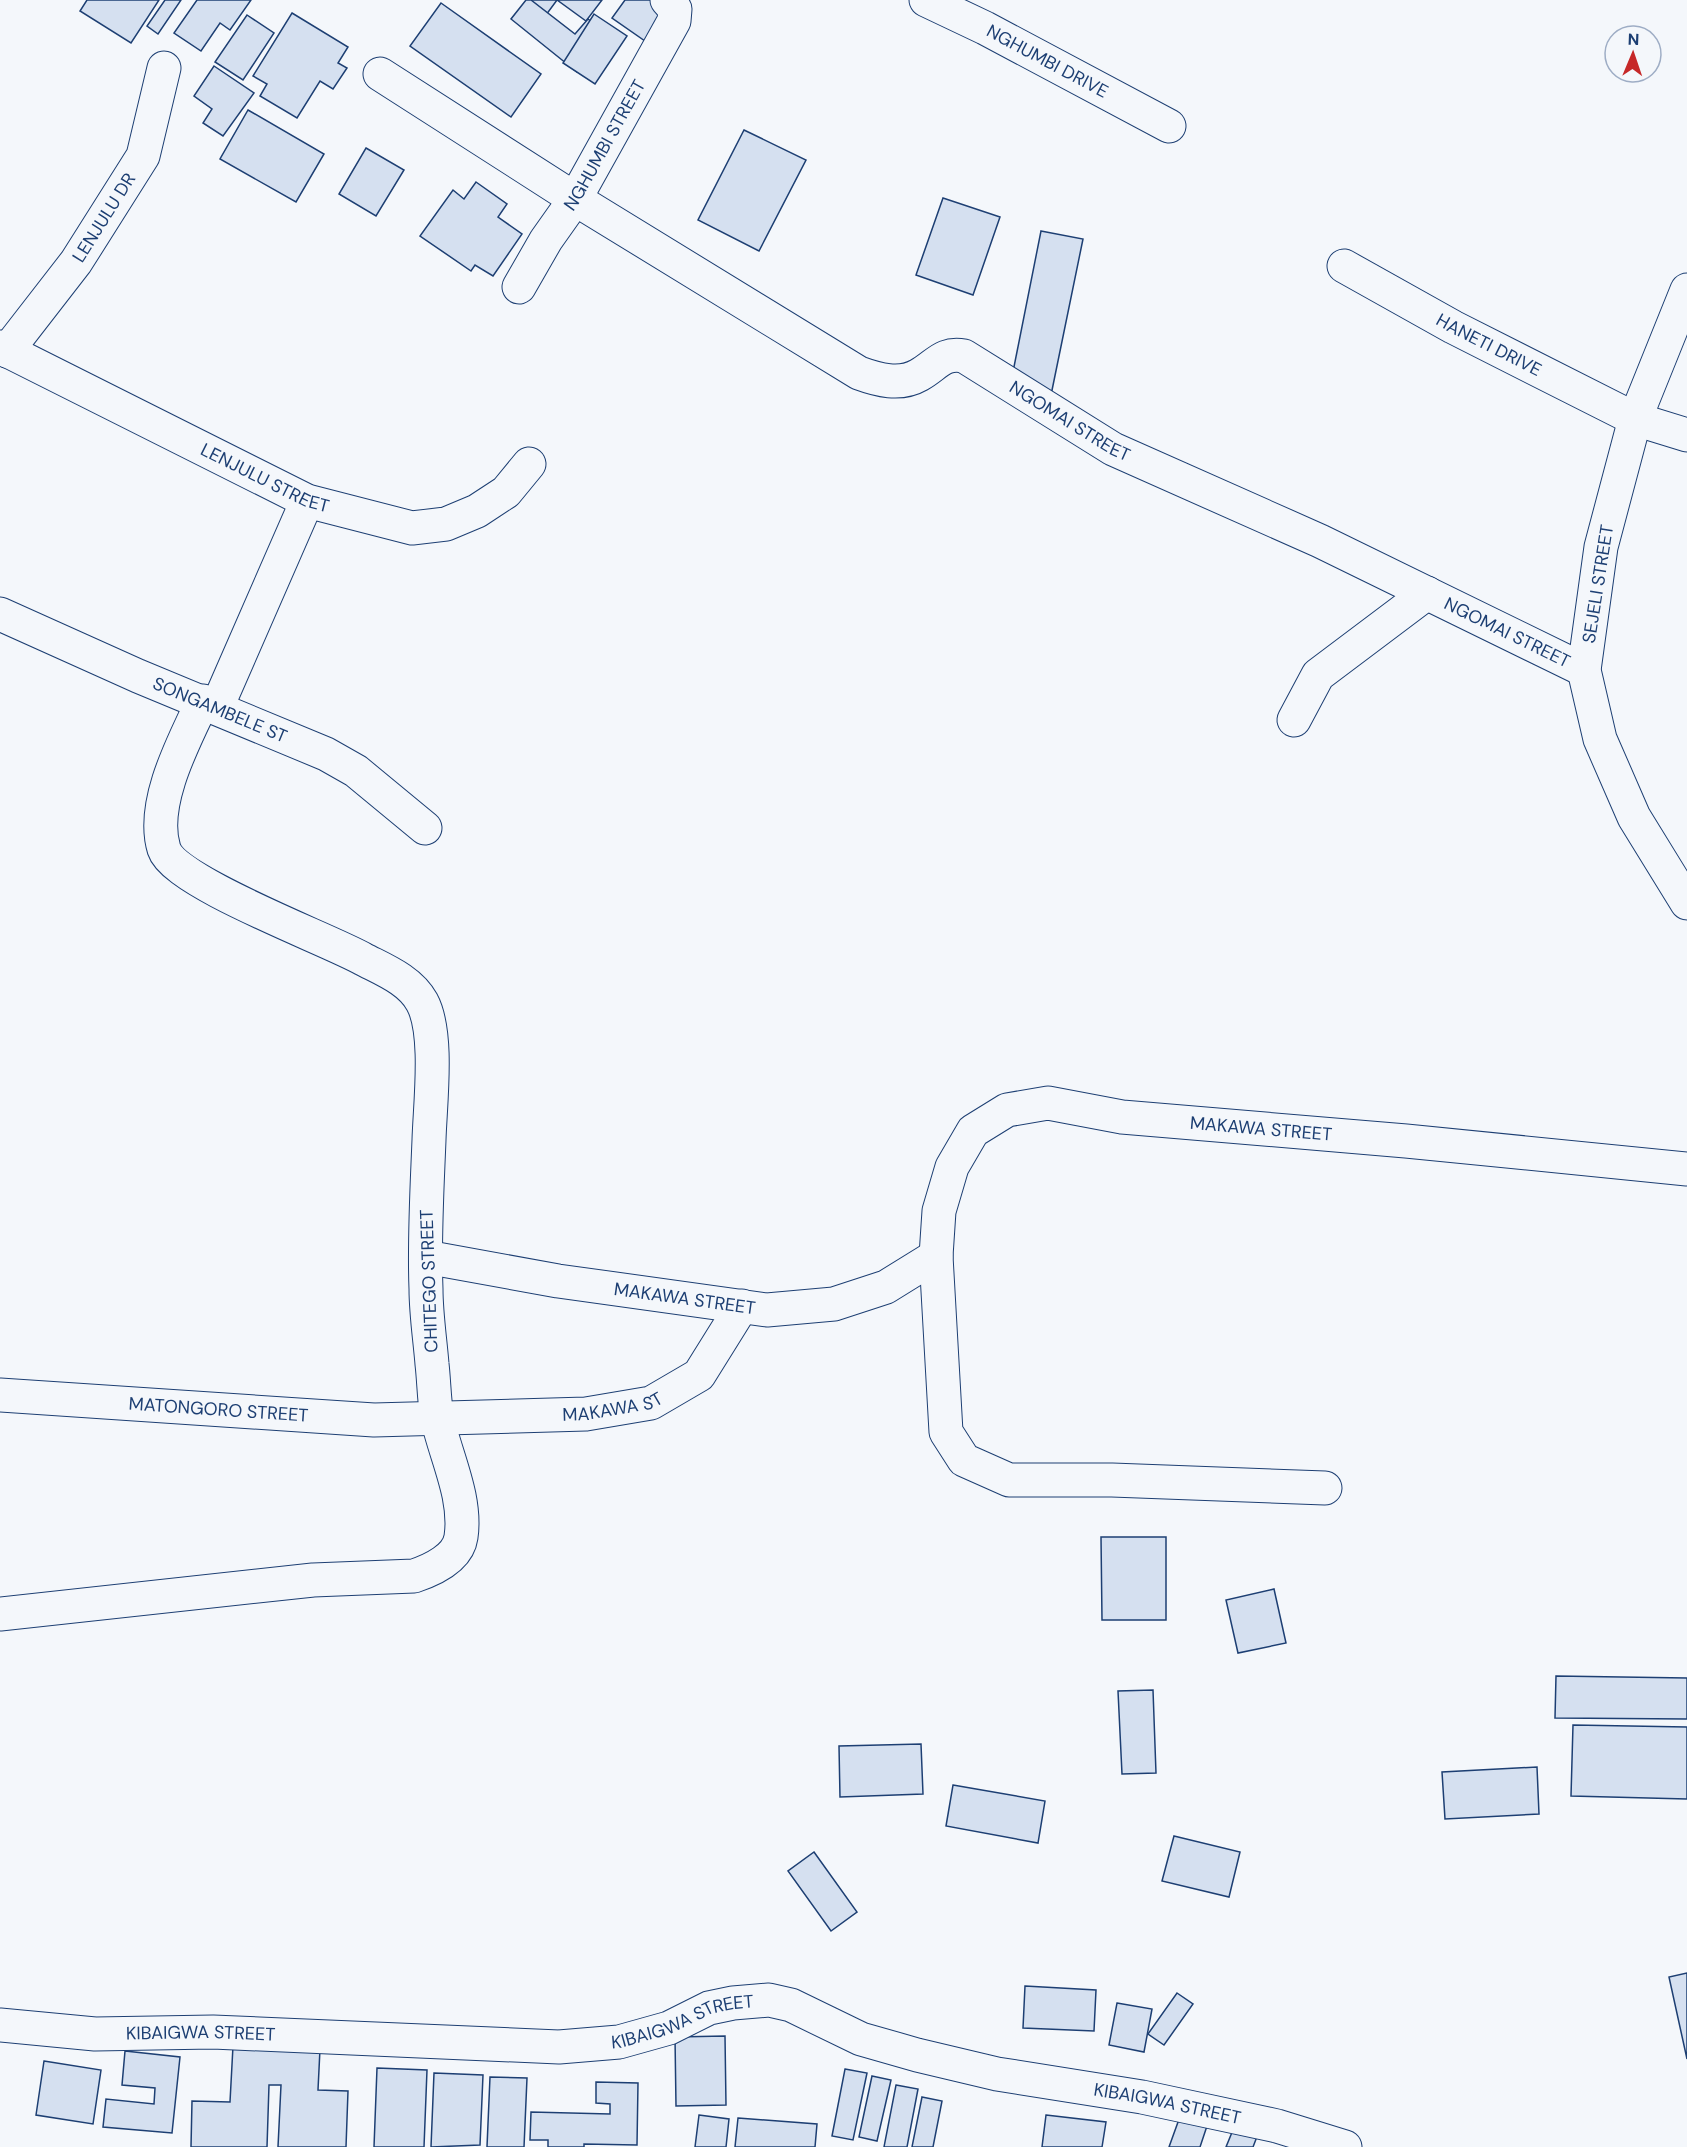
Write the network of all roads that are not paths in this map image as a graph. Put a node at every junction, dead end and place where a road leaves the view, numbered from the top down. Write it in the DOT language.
graph roads {
  1 [pos="667,0"];
  2 [pos="926,0"];
  3 [pos="164,68"];
  4 [pos="380,74"];
  5 [pos="1169,126"];
  6 [pos="575,199"];
  7 [pos="1344,266"];
  8 [pos="519,287"];
  9 [pos="1687,290"];
  10 [pos="4,349"];
  11 [pos="1635,419"];
  12 [pos="1687,435"];
  13 [pos="529,464"];
  14 [pos="307,501"];
  15 [pos="1427,593"];
  16 [pos="0,614"];
  17 [pos="1584,670"];
  18 [pos="210,704"];
  19 [pos="1294,720"];
  20 [pos="425,828"];
  21 [pos="1687,903"];
  22 [pos="1687,1169"];
  23 [pos="936,1256"];
  24 [pos="426,1257"];
  25 [pos="742,1306"];
  26 [pos="0,1395"];
  27 [pos="437,1416"];
  28 [pos="1325,1488"];
  29 [pos="0,1614"];
  30 [pos="0,2025"];
  31 [pos="1345,2147"];
  1 -- 6 [label="street, NGHUMBI STREET"];
  2 -- 5 [label="street, NGHUMBI DRIVE"];
  3 -- 10 [label="street, LENJULU DR"];
  4 -- 6 [label="street, NGOMAI STREET"];
  6 -- 8 [label="street, NGHUMBI STREET"];
  6 -- 15 [label="street, NGOMAI STREET"];
  7 -- 11 [label="street, HANETI DRIVE"];
  9 -- 11 [label="street, SEJELI STREET"];
  10 -- 14 [label="street, LENJULU STREET"];
  11 -- 12 [label="street, HANETI DRIVE"];
  11 -- 17 [label="street, SEJELI STREET"];
  13 -- 14 [label="street, LENJULU STREET"];
  14 -- 18 [label="street, CHITEGO STREET"];
  15 -- 17 [label="street, NGOMAI STREET"];
  15 -- 19 [label="street"];
  16 -- 18 [label="street, SONGAMBELE ST"];
  17 -- 21 [label="street, SEJELI STREET"];
  18 -- 20 [label="street, SONGAMBELE ST"];
  18 -- 24 [label="street, CHITEGO STREET"];
  22 -- 23 [label="street, MAKAWA STREET"];
  23 -- 25 [label="street, MAKAWA STREET"];
  23 -- 28 [label="street, MAKAWA STREET"];
  24 -- 25 [label="street, MAKAWA STREET"];
  24 -- 27 [label="street, CHITEGO STREET"];
  25 -- 27 [label="street, MAKAWA ST"];
  26 -- 27 [label="street, MATONGORO STREET"];
  27 -- 29 [label="street, CHITEGO STREET"];
  30 -- 31 [label="street, KIBAIGWA STREET"];
}
